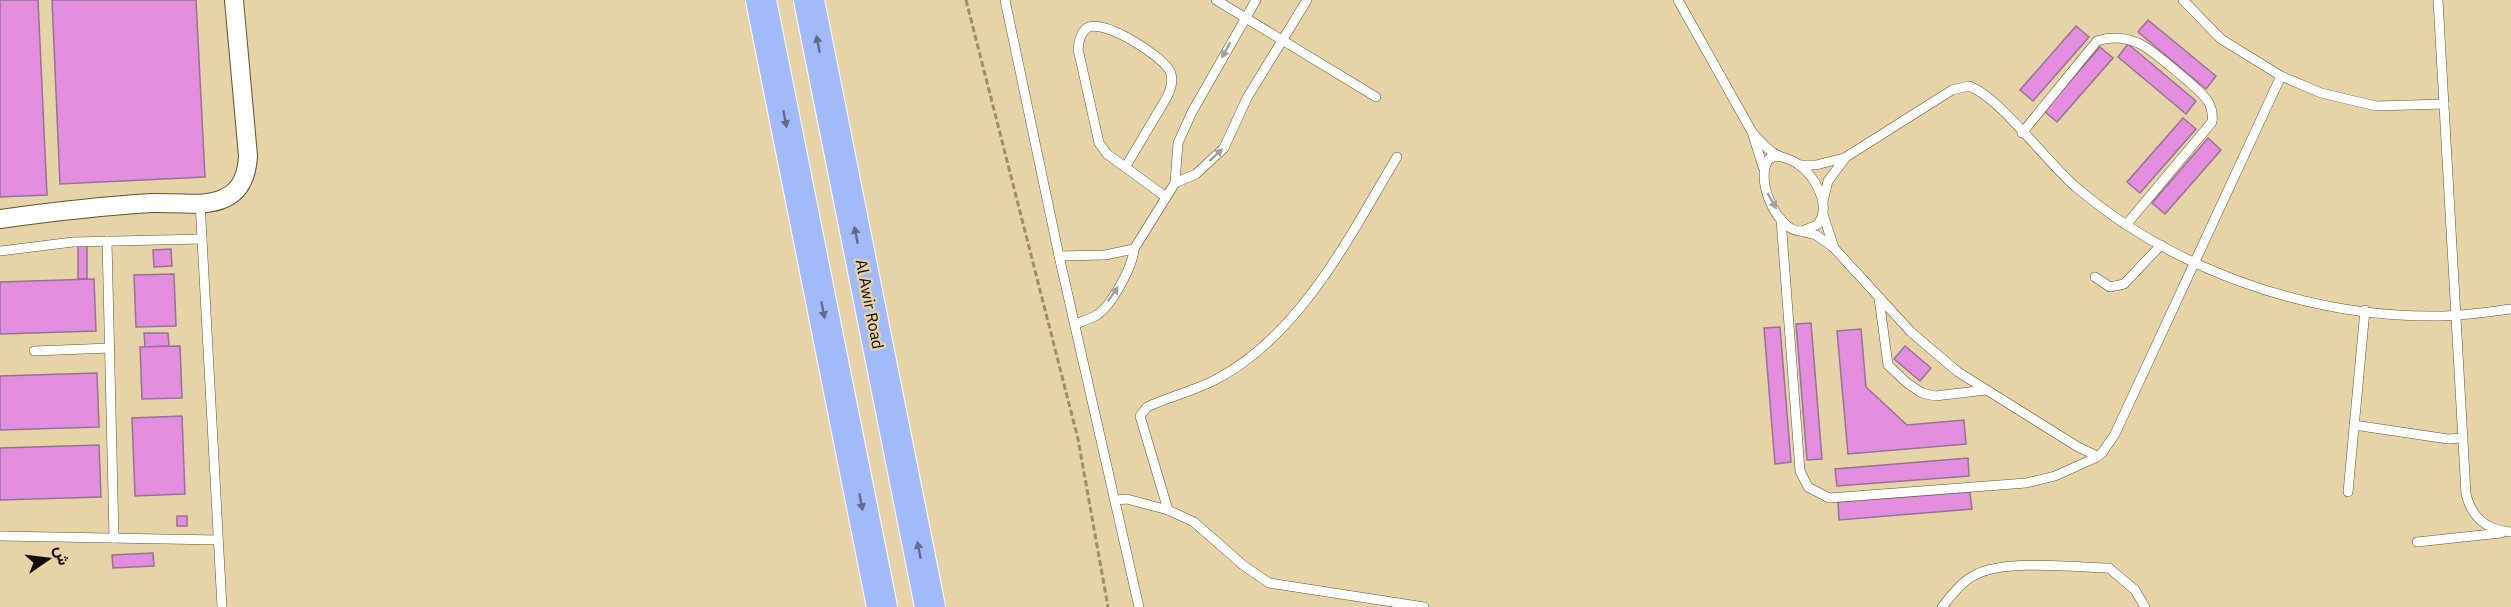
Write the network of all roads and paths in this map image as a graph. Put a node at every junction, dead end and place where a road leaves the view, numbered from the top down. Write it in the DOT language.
graph roads {
  1 [pos="234,0"];
  2 [pos="761,0"];
  3 [pos="809,0"];
  4 [pos="966,0"];
  5 [pos="1005,0"];
  6 [pos="1216,0"];
  7 [pos="1256,0"];
  8 [pos="1307,0"];
  9 [pos="1678,0"];
  10 [pos="2183,0"];
  11 [pos="2438,0"];
  12 [pos="1245,18"];
  13 [pos="1283,39"];
  14 [pos="2281,76"];
  15 [pos="1376,97"];
  16 [pos="2444,104"];
  17 [pos="1752,132"];
  18 [pos="2022,133"];
  19 [pos="1780,156"];
  20 [pos="1397,157"];
  21 [pos="1846,157"];
  22 [pos="1799,165"];
  23 [pos="1126,166"];
  24 [pos="1763,167"];
  25 [pos="1175,183"];
  26 [pos="1166,197"];
  27 [pos="1823,201"];
  28 [pos="200,202"];
  29 [pos="1823,214"];
  30 [pos="0,219"];
  31 [pos="1781,219"];
  32 [pos="2126,225"];
  33 [pos="1798,231"];
  34 [pos="202,239"];
  35 [pos="107,241"];
  36 [pos="2161,245"];
  37 [pos="1834,248"];
  38 [pos="1134,249"];
  39 [pos="0,251"];
  40 [pos="1059,256"];
  41 [pos="2194,262"];
  42 [pos="2095,277"];
  43 [pos="1878,296"];
  44 [pos="2511,309"];
  45 [pos="2365,310"];
  46 [pos="2456,315"];
  47 [pos="1075,324"];
  48 [pos="110,348"];
  49 [pos="34,351"];
  50 [pos="1986,390"];
  51 [pos="2354,425"];
  52 [pos="2463,438"];
  53 [pos="2097,456"];
  54 [pos="2348,492"];
  55 [pos="1116,500"];
  56 [pos="1168,510"];
  57 [pos="2510,532"];
  58 [pos="0,536"];
  59 [pos="114,538"];
  60 [pos="218,540"];
  61 [pos="2417,542"];
  62 [pos="222,607"];
  63 [pos="882,607"];
  64 [pos="930,607"];
  65 [pos="1108,607"];
  66 [pos="1139,607"];
  67 [pos="1424,607"];
  68 [pos="1942,607"];
  69 [pos="2145,607"];
  1 -- 28 [label="street"];
  2 -- 63 [label="highway, one-way"];
  64 -- 3 [label="highway, Al Awir Road, one-way"];
  4 -- 65 [label="path"];
  5 -- 40 [label="lane"];
  6 -- 12 [label="lane"];
  7 -- 12 [label="lane"];
  8 -- 13 [label="lane"];
  9 -- 17 [label="lane"];
  10 -- 14 [label="lane"];
  11 -- 16 [label="lane"];
  12 -- 13 [label="lane"];
  12 -- 25 [label="lane, one-way"];
  13 -- 15 [label="lane"];
  25 -- 13 [label="lane, one-way"];
  14 -- 16 [label="lane"];
  14 -- 41 [label="lane"];
  16 -- 46 [label="lane"];
  17 -- 19 [label="lane"];
  17 -- 24 [label="lane"];
  18 -- 21 [label="lane"];
  18 -- 32 [label="lane"];
  18 -- 32 [label="lane"];
  19 -- 22 [label="lane"];
  19 -- 24 [label="lane"];
  20 -- 56 [label="lane"];
  21 -- 22 [label="lane"];
  21 -- 27 [label="lane"];
  22 -- 27 [label="lane"];
  23 -- 23 [label="lane"];
  23 -- 26 [label="lane"];
  24 -- 31 [label="lane, one-way"];
  25 -- 26 [label="lane"];
  26 -- 38 [label="lane"];
  27 -- 29 [label="lane"];
  28 -- 30 [label="street"];
  28 -- 34 [label="lane"];
  29 -- 33 [label="lane"];
  29 -- 37 [label="lane"];
  31 -- 33 [label="lane"];
  31 -- 53 [label="lane"];
  32 -- 36 [label="lane"];
  33 -- 37 [label="lane"];
  34 -- 35 [label="lane"];
  34 -- 60 [label="lane"];
  35 -- 39 [label="lane"];
  35 -- 48 [label="lane"];
  36 -- 41 [label="lane"];
  36 -- 42 [label="lane"];
  37 -- 43 [label="lane"];
  38 -- 40 [label="lane"];
  47 -- 38 [label="lane, one-way"];
  40 -- 47 [label="lane"];
  41 -- 45 [label="lane"];
  41 -- 53 [label="lane"];
  43 -- 50 [label="lane"];
  43 -- 50 [label="lane"];
  44 -- 46 [label="lane"];
  45 -- 46 [label="lane"];
  45 -- 51 [label="lane"];
  46 -- 52 [label="lane"];
  47 -- 55 [label="lane"];
  48 -- 49 [label="lane"];
  48 -- 59 [label="lane"];
  50 -- 53 [label="lane"];
  51 -- 52 [label="lane"];
  51 -- 54 [label="lane"];
  52 -- 57 [label="lane"];
  55 -- 56 [label="lane"];
  55 -- 66 [label="lane"];
  56 -- 67 [label="lane"];
  57 -- 61 [label="lane"];
  58 -- 59 [label="lane"];
  59 -- 60 [label="lane"];
  60 -- 62 [label="lane"];
  68 -- 69 [label="lane"];
}
